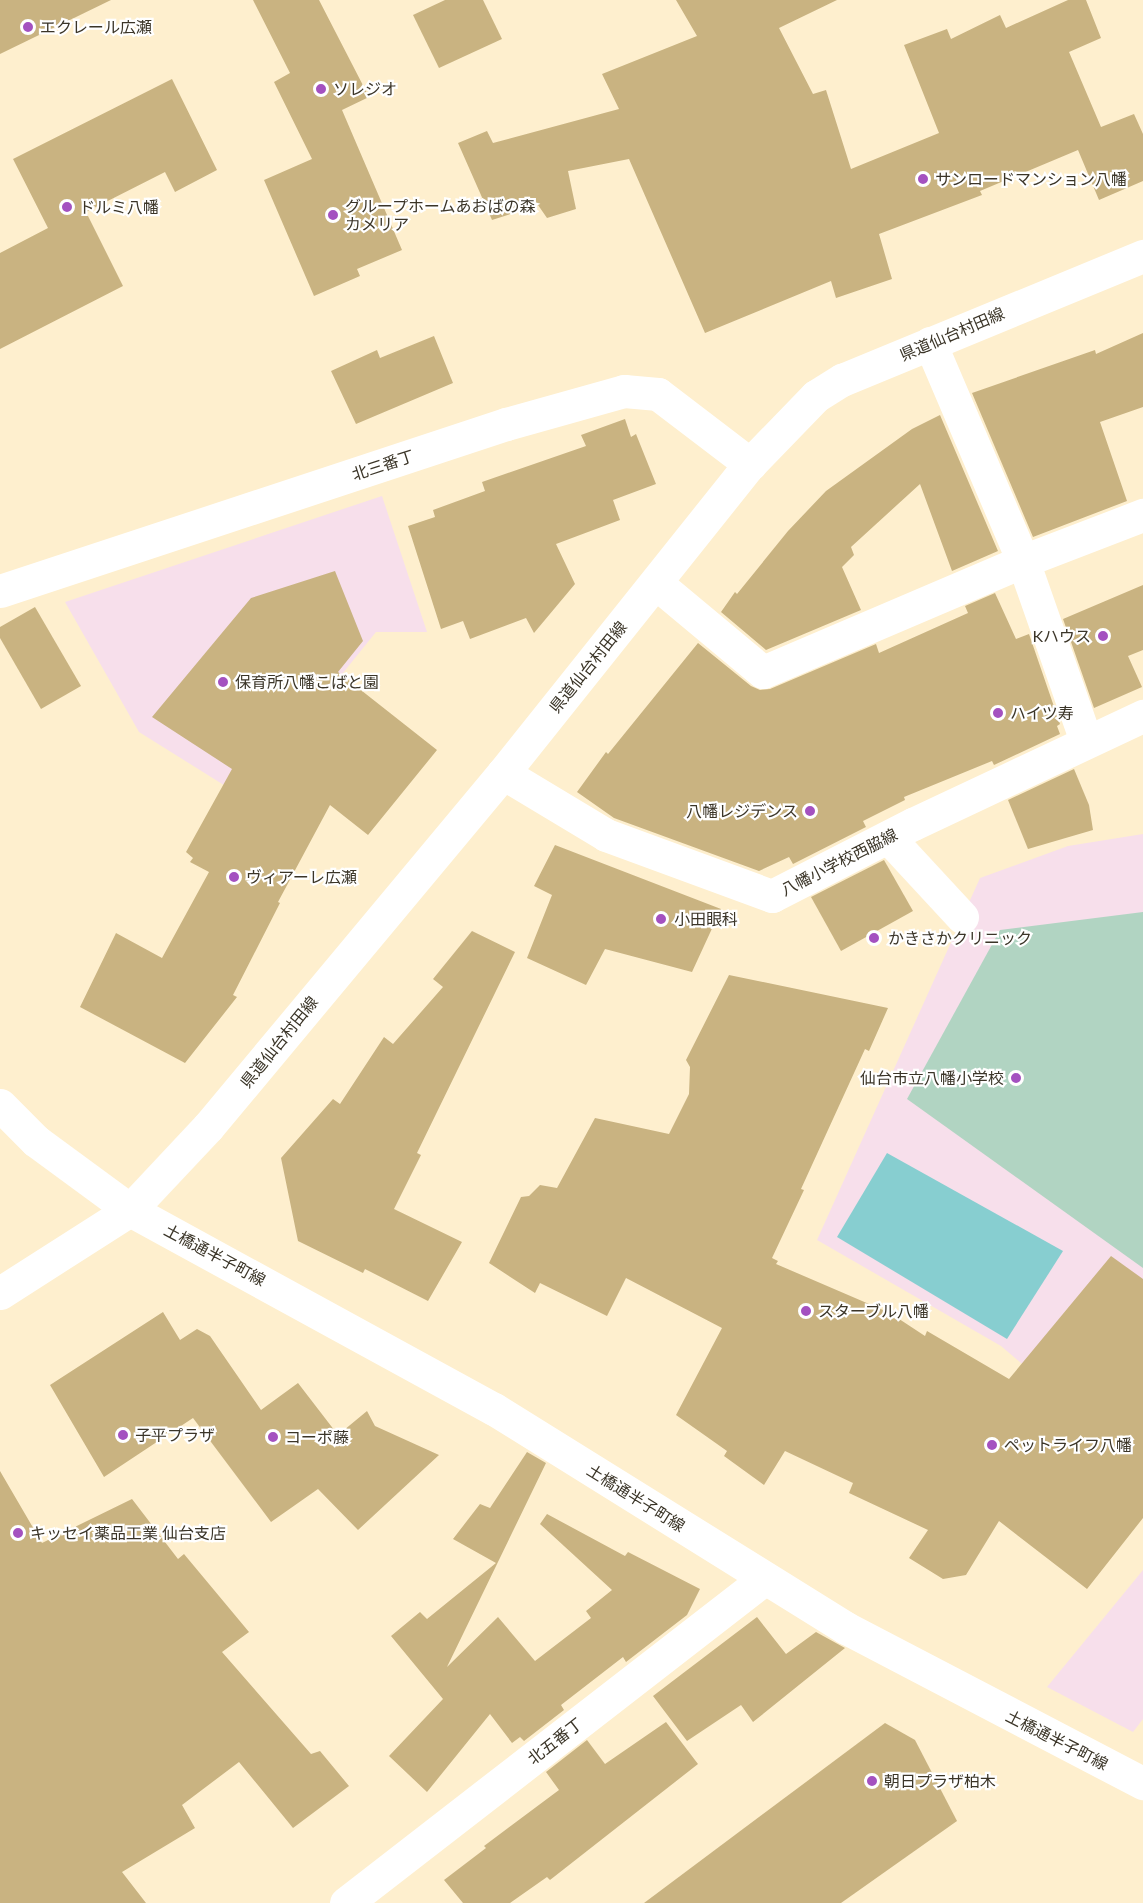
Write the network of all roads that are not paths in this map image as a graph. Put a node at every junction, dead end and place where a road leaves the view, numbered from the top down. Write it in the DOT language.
graph roads {
  1 [pos="1143,256"];
  2 [pos="930,343"];
  3 [pos="750,464"];
  4 [pos="1143,515"];
  5 [pos="1023,561"];
  6 [pos="656,583"];
  7 [pos="0,591"];
  8 [pos="1143,716"];
  9 [pos="1086,741"];
  10 [pos="503,773"];
  11 [pos="888,837"];
  12 [pos="962,917"];
  13 [pos="0,1105"];
  14 [pos="129,1210"];
  15 [pos="0,1293"];
  16 [pos="764,1579"];
  17 [pos="1143,1784"];
  18 [pos="346,1903"];
  1 -- 2 [label="street, 県道仙台村田線"];
  2 -- 3 [label="street, 県道仙台村田線"];
  2 -- 5 [label="street"];
  3 -- 6 [label="street, 県道仙台村田線"];
  3 -- 7 [label="street, 北三番丁"];
  4 -- 5 [label="street"];
  5 -- 6 [label="street"];
  5 -- 9 [label="street"];
  6 -- 10 [label="street, 県道仙台村田線"];
  8 -- 9 [label="street, 八幡小学校西脇線"];
  9 -- 11 [label="street, 八幡小学校西脇線"];
  10 -- 11 [label="street, 八幡小学校西脇線"];
  10 -- 14 [label="street, 県道仙台村田線"];
  11 -- 12 [label="street"];
  13 -- 14 [label="street, 土橋通半子町線"];
  14 -- 15 [label="street, 県道仙台村田線"];
  14 -- 16 [label="street, 土橋通半子町線"];
  16 -- 17 [label="street, 土橋通半子町線"];
  16 -- 18 [label="street, 北五番丁"];
}
